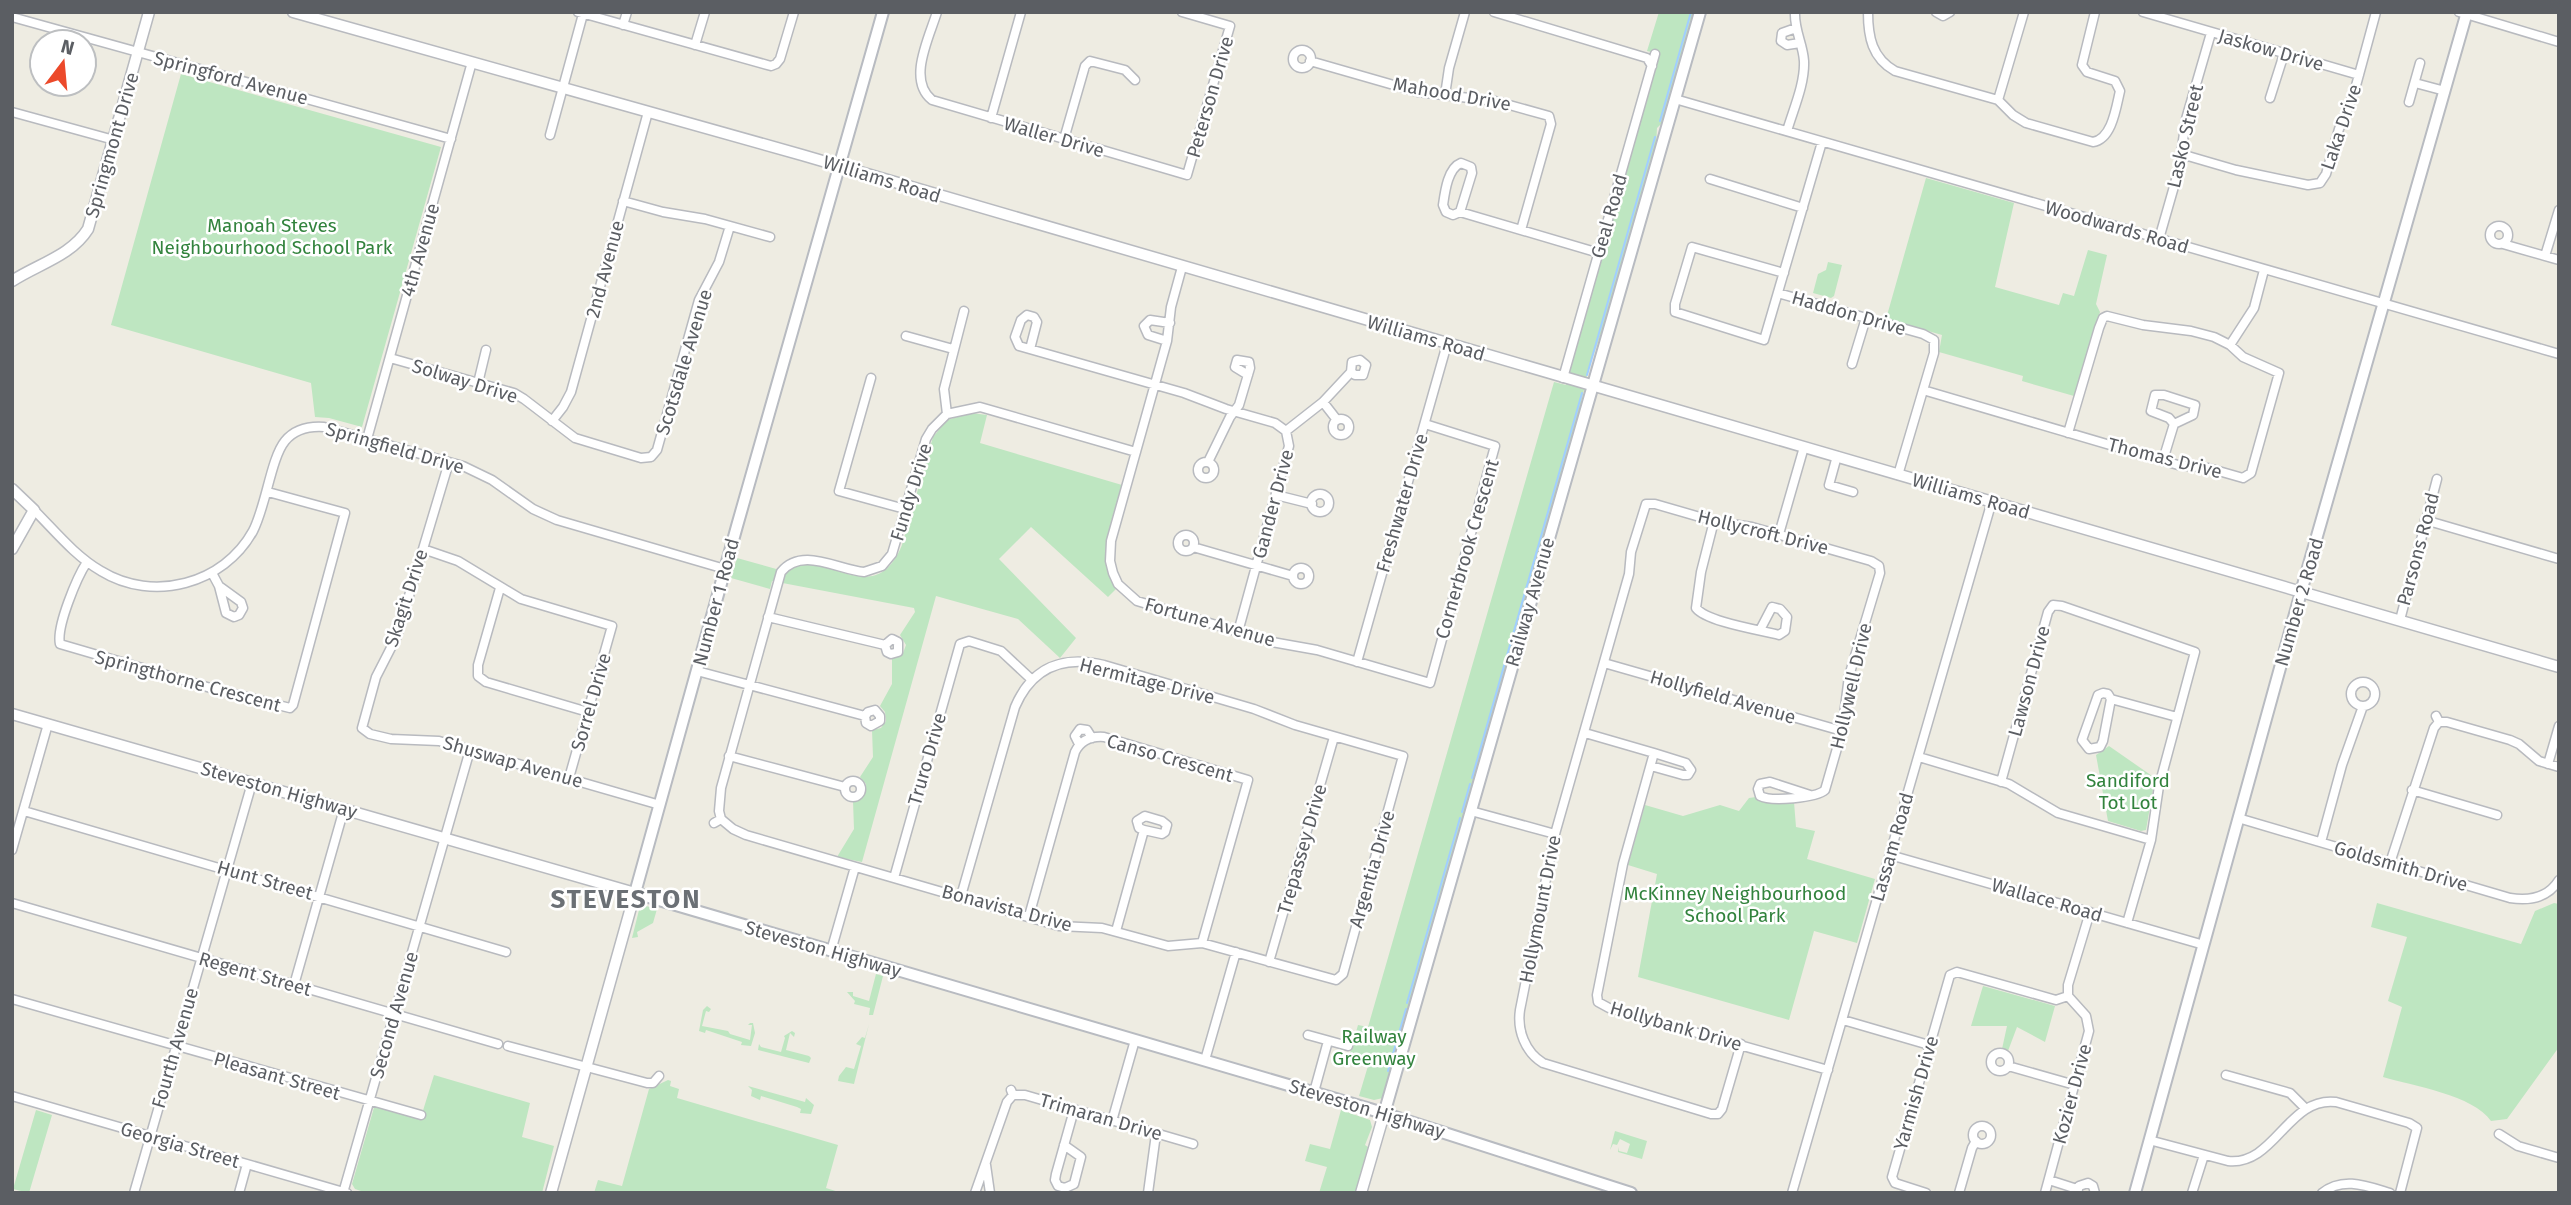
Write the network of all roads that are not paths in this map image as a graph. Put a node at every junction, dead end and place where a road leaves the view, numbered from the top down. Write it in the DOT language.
graph roads {
  1 [pos="149,12"];
  2 [pos="293,12"];
  3 [pos="627,12"];
  4 [pos="705,12"];
  5 [pos="794,12"];
  6 [pos="883,12"];
  7 [pos="937,12"];
  8 [pos="1021,12"];
  9 [pos="1182,12"];
  10 [pos="1465,12"];
  11 [pos="1494,12"];
  12 [pos="1700,12"];
  13 [pos="1795,12"];
  14 [pos="1868,12"];
  15 [pos="1936,12"];
  16 [pos="1950,12"];
  17 [pos="2024,12"];
  18 [pos="2095,12"];
  19 [pos="2143,12"];
  20 [pos="2376,12"];
  21 [pos="581,13"];
  22 [pos="2464,13"];
  23 [pos="12,17"];
  24 [pos="623,25"];
  25 [pos="1796,28"];
  26 [pos="2211,33"];
  27 [pos="2559,42"];
  28 [pos="1800,43"];
  29 [pos="695,46"];
  30 [pos="138,52"];
  31 [pos="1655,54"];
  32 [pos="2284,54"];
  33 [pos="1310,61"];
  34 [pos="472,62"];
  35 [pos="2420,63"];
  36 [pos="1652,66"];
  37 [pos="2359,75"];
  38 [pos="1135,80"];
  39 [pos="2415,83"];
  40 [pos="563,88"];
  41 [pos="2445,92"];
  42 [pos="1445,95"];
  43 [pos="2270,98"];
  44 [pos="1675,99"];
  45 [pos="1998,100"];
  46 [pos="2409,102"];
  47 [pos="12,112"];
  48 [pos="648,112"];
  49 [pos="991,118"];
  50 [pos="1787,131"];
  51 [pos="550,135"];
  52 [pos="451,139"];
  53 [pos="1064,139"];
  54 [pos="114,140"];
  55 [pos="1822,142"];
  56 [pos="2181,154"];
  57 [pos="838,167"];
  58 [pos="1187,175"];
  59 [pos="1710,179"];
  60 [pos="623,201"];
  61 [pos="1803,208"];
  62 [pos="2559,210"];
  63 [pos="1460,212"];
  64 [pos="730,226"];
  65 [pos="1521,230"];
  66 [pos="770,237"];
  67 [pos="2160,239"];
  68 [pos="2503,244"];
  69 [pos="1599,253"];
  70 [pos="2545,256"];
  71 [pos="2559,260"];
  72 [pos="1182,267"];
  73 [pos="2264,270"];
  74 [pos="1784,274"];
  75 [pos="12,281"];
  76 [pos="1778,293"];
  77 [pos="2384,303"];
  78 [pos="964,311"];
  79 [pos="1866,318"];
  80 [pos="1170,323"];
  81 [pos="906,336"];
  82 [pos="1167,341"];
  83 [pos="1447,344"];
  84 [pos="2230,345"];
  85 [pos="953,349"];
  86 [pos="1030,349"];
  87 [pos="486,350"];
  88 [pos="2559,354"];
  89 [pos="390,358"];
  90 [pos="1852,365"];
  91 [pos="1350,372"];
  92 [pos="1248,374"];
  93 [pos="871,377"];
  94 [pos="1563,378"];
  95 [pos="478,383"];
  96 [pos="1155,385"];
  97 [pos="1592,386"];
  98 [pos="1923,390"];
  99 [pos="1323,402"];
  100 [pos="1235,411"];
  101 [pos="947,414"];
  102 [pos="1337,420"];
  103 [pos="552,421"];
  104 [pos="1425,424"];
  105 [pos="2174,424"];
  106 [pos="1286,431"];
  107 [pos="2068,433"];
  108 [pos="367,439"];
  109 [pos="1804,447"];
  110 [pos="1136,452"];
  111 [pos="651,457"];
  112 [pos="1837,457"];
  113 [pos="2163,460"];
  114 [pos="449,462"];
  115 [pos="1208,462"];
  116 [pos="1898,475"];
  117 [pos="2437,479"];
  118 [pos="12,489"];
  119 [pos="268,492"];
  120 [pos="1853,492"];
  121 [pos="1276,495"];
  122 [pos="1992,501"];
  123 [pos="1646,503"];
  124 [pos="1312,504"];
  125 [pos="905,509"];
  126 [pos="34,510"];
  127 [pos="2426,520"];
  128 [pos="1714,521"];
  129 [pos="1779,534"];
  130 [pos="1193,547"];
  131 [pos="12,549"];
  132 [pos="423,549"];
  133 [pos="2559,559"];
  134 [pos="87,562"];
  135 [pos="1256,565"];
  136 [pos="1879,566"];
  137 [pos="724,569"];
  138 [pos="212,573"];
  139 [pos="1293,576"];
  140 [pos="219,586"];
  141 [pos="500,588"];
  142 [pos="2301,592"];
  143 [pos="768,617"];
  144 [pos="2400,620"];
  145 [pos="1760,630"];
  146 [pos="1238,632"];
  147 [pos="885,645"];
  148 [pos="1357,662"];
  149 [pos="1604,663"];
  150 [pos="2559,667"];
  151 [pos="697,671"];
  152 [pos="1031,679"];
  153 [pos="1430,683"];
  154 [pos="749,686"];
  155 [pos="2111,699"];
  156 [pos="2363,706"];
  157 [pos="588,712"];
  158 [pos="12,714"];
  159 [pos="865,716"];
  160 [pos="2177,717"];
  161 [pos="48,724"];
  162 [pos="2559,726"];
  163 [pos="1842,731"];
  164 [pos="366,732"];
  165 [pos="1585,733"];
  166 [pos="1334,737"];
  167 [pos="470,750"];
  168 [pos="1654,754"];
  169 [pos="729,756"];
  170 [pos="1404,757"];
  171 [pos="1919,757"];
  172 [pos="2547,764"];
  173 [pos="1651,766"];
  174 [pos="2559,767"];
  175 [pos="569,778"];
  176 [pos="2001,782"];
  177 [pos="252,783"];
  178 [pos="845,787"];
  179 [pos="2412,790"];
  180 [pos="1810,795"];
  181 [pos="660,804"];
  182 [pos="344,809"];
  183 [pos="24,811"];
  184 [pos="1471,811"];
  185 [pos="2497,815"];
  186 [pos="2238,818"];
  187 [pos="717,821"];
  188 [pos="1144,830"];
  189 [pos="1555,834"];
  190 [pos="445,838"];
  191 [pos="2151,839"];
  192 [pos="2321,842"];
  193 [pos="12,850"];
  194 [pos="1890,855"];
  195 [pos="2390,863"];
  196 [pos="855,867"];
  197 [pos="226,869"];
  198 [pos="894,878"];
  199 [pos="2559,880"];
  200 [pos="635,893"];
  201 [pos="319,896"];
  202 [pos="961,896"];
  203 [pos="12,903"];
  204 [pos="2090,912"];
  205 [pos="1028,916"];
  206 [pos="2127,923"];
  207 [pos="420,925"];
  208 [pos="1116,931"];
  209 [pos="1202,943"];
  210 [pos="2204,945"];
  211 [pos="831,951"];
  212 [pos="506,952"];
  213 [pos="1236,952"];
  214 [pos="201,958"];
  215 [pos="1269,962"];
  216 [pos="1338,980"];
  217 [pos="294,985"];
  218 [pos="2068,996"];
  219 [pos="12,999"];
  220 [pos="394,1013"];
  221 [pos="1843,1020"];
  222 [pos="1308,1035"];
  223 [pos="1135,1040"];
  224 [pos="1328,1041"];
  225 [pos="498,1044"];
  226 [pos="1741,1044"];
  227 [pos="508,1045"];
  228 [pos="1930,1045"];
  229 [pos="1348,1046"];
  230 [pos="176,1047"];
  231 [pos="1205,1060"];
  232 [pos="2008,1066"];
  233 [pos="586,1067"];
  234 [pos="1828,1070"];
  235 [pos="2226,1074"];
  236 [pos="659,1076"];
  237 [pos="2075,1085"];
  238 [pos="1314,1092"];
  239 [pos="12,1096"];
  240 [pos="369,1101"];
  241 [pos="2305,1108"];
  242 [pos="1073,1110"];
  243 [pos="1384,1114"];
  244 [pos="421,1115"];
  245 [pos="1112,1121"];
  246 [pos="1156,1134"];
  247 [pos="2499,1134"];
  248 [pos="151,1136"];
  249 [pos="2149,1140"];
  250 [pos="1976,1141"];
  251 [pos="1064,1144"];
  252 [pos="1193,1144"];
  253 [pos="2204,1155"];
  254 [pos="2558,1155"];
  255 [pos="986,1162"];
  256 [pos="247,1164"];
  257 [pos="2049,1180"];
  258 [pos="1605,1189"];
  259 [pos="2077,1191"];
  260 [pos="344,1192"];
  261 [pos="134,1193"];
  262 [pos="239,1193"];
  263 [pos="551,1193"];
  264 [pos="975,1193"];
  265 [pos="990,1193"];
  266 [pos="1148,1193"];
  267 [pos="1361,1193"];
  268 [pos="1632,1193"];
  269 [pos="1792,1193"];
  270 [pos="1926,1193"];
  271 [pos="1959,1193"];
  272 [pos="2045,1193"];
  273 [pos="2095,1193"];
  274 [pos="2135,1193"];
  275 [pos="2193,1193"];
  276 [pos="2322,1193"];
  277 [pos="2390,1193"];
  278 [pos="2400,1193"];
  1 -- 30 [label="street, Springmont Drive"];
  2 -- 34 [label="street, Williams Road"];
  3 -- 24 [label="street"];
  4 -- 29 [label="street"];
  5 -- 29 [label="street"];
  6 -- 57 [label="main road, Number 1 Road"];
  7 -- 49 [label="street, Waller Drive"];
  8 -- 49 [label="street"];
  9 -- 58 [label="street, Peterson Drive"];
  10 -- 42 [label="street"];
  11 -- 36 [label="street"];
  12 -- 44 [label="main road, Railway Avenue"];
  13 -- 25 [label="street"];
  14 -- 45 [label="street"];
  15 -- 16 [label="street"];
  17 -- 45 [label="street"];
  18 -- 45 [label="street"];
  19 -- 26 [label="street, Jaskow Drive"];
  20 -- 37 [label="street, Laka Drive"];
  21 -- 24 [label="street"];
  21 -- 40 [label="street"];
  22 -- 27 [label="street"];
  22 -- 41 [label="main road, Number 2 Road"];
  23 -- 30 [label="street, Springford Avenue"];
  24 -- 29 [label="street"];
  25 -- 28 [label="street"];
  25 -- 28 [label="street"];
  26 -- 32 [label="street, Jaskow Drive"];
  26 -- 56 [label="street, Lasko Street"];
  28 -- 50 [label="street"];
  30 -- 52 [label="street, Springford Avenue"];
  30 -- 54 [label="street, Springmont Drive"];
  31 -- 36 [label="street, Geal Road"];
  32 -- 37 [label="street, Jaskow Drive"];
  32 -- 43 [label="street"];
  33 -- 42 [label="street, Mahood Drive"];
  34 -- 40 [label="street, Williams Road"];
  34 -- 52 [label="street, 4th Avenue"];
  35 -- 39 [label="street"];
  36 -- 69 [label="street, Geal Road"];
  37 -- 56 [label="street, Laka Drive"];
  38 -- 53 [label="street"];
  39 -- 41 [label="street"];
  39 -- 46 [label="street"];
  40 -- 48 [label="street, Williams Road"];
  40 -- 51 [label="street"];
  41 -- 77 [label="main road, Number 2 Road"];
  42 -- 65 [label="street, Mahood Drive"];
  44 -- 50 [label="street, Woodwards Road"];
  44 -- 97 [label="main road, Railway Avenue"];
  47 -- 54 [label="street"];
  48 -- 57 [label="street, Williams Road"];
  48 -- 60 [label="street, 2nd Avenue"];
  49 -- 53 [label="street, Waller Drive"];
  50 -- 55 [label="street, Woodwards Road"];
  52 -- 89 [label="street, 4th Avenue"];
  53 -- 58 [label="street, Waller Drive"];
  54 -- 75 [label="street, Springmont Drive"];
  55 -- 61 [label="street, Haddon Drive"];
  55 -- 67 [label="street, Woodwards Road"];
  56 -- 67 [label="street, Lasko Street"];
  57 -- 72 [label="street, Williams Road"];
  57 -- 137 [label="main road, Number 1 Road"];
  59 -- 61 [label="street"];
  60 -- 64 [label="street"];
  60 -- 103 [label="street, 2nd Avenue"];
  61 -- 74 [label="street, Haddon Drive"];
  62 -- 70 [label="street"];
  63 -- 63 [label="street"];
  63 -- 65 [label="street"];
  64 -- 66 [label="street"];
  64 -- 111 [label="street, Scotsdale Avenue"];
  65 -- 69 [label="street"];
  67 -- 73 [label="street, Woodwards Road"];
  68 -- 70 [label="street"];
  69 -- 94 [label="street, Geal Road"];
  70 -- 71 [label="street"];
  72 -- 80 [label="street, Fortune Avenue"];
  72 -- 83 [label="street, Williams Road"];
  73 -- 77 [label="street, Woodwards Road"];
  73 -- 84 [label="street"];
  74 -- 76 [label="street, Haddon Drive"];
  74 -- 76 [label="street"];
  76 -- 79 [label="street, Haddon Drive"];
  77 -- 88 [label="street, Woodwards Road"];
  77 -- 142 [label="main road, Number 2 Road"];
  78 -- 85 [label="street"];
  79 -- 90 [label="street"];
  79 -- 98 [label="street, Haddon Drive"];
  80 -- 82 [label="street, Fortune Avenue"];
  80 -- 82 [label="street"];
  81 -- 85 [label="street"];
  82 -- 96 [label="street, Fortune Avenue"];
  83 -- 94 [label="street, Williams Road"];
  83 -- 104 [label="street, Freshwater Drive"];
  84 -- 107 [label="street"];
  84 -- 113 [label="street, Thomas Drive"];
  85 -- 101 [label="street"];
  86 -- 96 [label="street, Gander Drive"];
  87 -- 95 [label="street"];
  89 -- 95 [label="street, Solway Drive"];
  89 -- 108 [label="street, 4th Avenue"];
  91 -- 99 [label="street"];
  92 -- 100 [label="street"];
  93 -- 125 [label="street"];
  94 -- 97 [label="street, Williams Road"];
  95 -- 103 [label="street, Solway Drive"];
  96 -- 100 [label="street, Gander Drive"];
  96 -- 110 [label="street, Fortune Avenue"];
  97 -- 109 [label="street, Williams Road"];
  97 -- 184 [label="main road, Railway Avenue"];
  98 -- 107 [label="street, Thomas Drive"];
  98 -- 116 [label="street, Haddon Drive"];
  99 -- 102 [label="street"];
  99 -- 106 [label="street"];
  100 -- 106 [label="street, Gander Drive"];
  100 -- 115 [label="street"];
  101 -- 110 [label="street"];
  101 -- 125 [label="street, Fundy Drive"];
  103 -- 111 [label="street, Solway Drive"];
  104 -- 148 [label="street, Freshwater Drive"];
  104 -- 153 [label="street, Cornerbrook Crescent"];
  105 -- 105 [label="street"];
  105 -- 113 [label="street"];
  106 -- 121 [label="street, Gander Drive"];
  107 -- 113 [label="street, Thomas Drive"];
  108 -- 114 [label="street, Springfield Drive"];
  108 -- 119 [label="street, Springfield Drive"];
  109 -- 112 [label="street, Williams Road"];
  109 -- 129 [label="street"];
  110 -- 146 [label="street, Fortune Avenue"];
  112 -- 116 [label="street, Williams Road"];
  112 -- 120 [label="street"];
  114 -- 132 [label="street, Skagit Drive"];
  114 -- 137 [label="street, Springfield Drive"];
  116 -- 122 [label="street, Williams Road"];
  117 -- 127 [label="street, Parsons Road"];
  118 -- 126 [label="street"];
  119 -- 134 [label="street, Springthorne Crescent"];
  119 -- 138 [label="street, Springfield Drive"];
  121 -- 124 [label="street"];
  121 -- 135 [label="street, Gander Drive"];
  122 -- 142 [label="street, Williams Road"];
  122 -- 171 [label="street, Lassam Road"];
  123 -- 128 [label="street, Hollycroft Drive"];
  123 -- 149 [label="street, Hollymount Drive"];
  125 -- 143 [label="street, Fundy Drive"];
  126 -- 131 [label="street"];
  126 -- 134 [label="street, Springfield Drive"];
  127 -- 133 [label="street"];
  127 -- 144 [label="street, Parsons Road"];
  128 -- 129 [label="street, Hollycroft Drive"];
  128 -- 145 [label="street"];
  129 -- 136 [label="street, Hollycroft Drive"];
  130 -- 135 [label="street"];
  132 -- 141 [label="street"];
  132 -- 164 [label="street, Skagit Drive"];
  134 -- 138 [label="street, Springfield Drive"];
  135 -- 139 [label="street"];
  135 -- 146 [label="street, Gander Drive"];
  136 -- 163 [label="street, Hollywell Drive"];
  137 -- 151 [label="main road, Number 1 Road"];
  138 -- 140 [label="street"];
  141 -- 157 [label="street"];
  141 -- 157 [label="street, Sorrel Drive"];
  142 -- 144 [label="street, Williams Road"];
  142 -- 186 [label="main road, Number 2 Road"];
  143 -- 147 [label="street"];
  143 -- 154 [label="street, Fundy Drive"];
  144 -- 150 [label="street, Williams Road"];
  146 -- 148 [label="street, Fortune Avenue"];
  148 -- 153 [label="street, Fortune Avenue"];
  149 -- 163 [label="street, Hollyfield Avenue"];
  149 -- 165 [label="street, Hollymount Drive"];
  151 -- 154 [label="street"];
  151 -- 181 [label="main road, Number 1 Road"];
  152 -- 166 [label="street, Hermitage Drive"];
  152 -- 198 [label="street, Truro Drive"];
  152 -- 202 [label="street"];
  154 -- 159 [label="street"];
  154 -- 169 [label="street, Fundy Drive"];
  155 -- 155 [label="street"];
  155 -- 160 [label="street"];
  156 -- 192 [label="street"];
  157 -- 175 [label="street, Sorrel Drive"];
  158 -- 161 [label="street, Steveston Highway"];
  160 -- 176 [label="street, Lawson Drive"];
  160 -- 191 [label="street"];
  161 -- 177 [label="street, Steveston Highway"];
  161 -- 183 [label="street"];
  162 -- 172 [label="street"];
  163 -- 180 [label="street, Hollywell Drive"];
  164 -- 167 [label="street, Shuswap Avenue"];
  165 -- 168 [label="street"];
  165 -- 189 [label="street, Hollymount Drive"];
  166 -- 170 [label="street, Hermitage Drive"];
  166 -- 215 [label="street, Trepassey Drive"];
  167 -- 175 [label="street, Shuswap Avenue"];
  167 -- 190 [label="street"];
  168 -- 173 [label="street, Hollybank Drive"];
  168 -- 173 [label="street"];
  169 -- 178 [label="street"];
  169 -- 187 [label="street, Fundy Drive"];
  170 -- 216 [label="street, Argentia Drive"];
  171 -- 176 [label="street"];
  171 -- 194 [label="street, Lassam Road"];
  172 -- 174 [label="street"];
  172 -- 179 [label="street"];
  173 -- 226 [label="street, Hollybank Drive"];
  175 -- 181 [label="street, Shuswap Avenue"];
  176 -- 191 [label="street"];
  177 -- 182 [label="street, Steveston Highway"];
  177 -- 197 [label="street, Fourth Avenue"];
  179 -- 185 [label="street"];
  179 -- 195 [label="street"];
  180 -- 180 [label="street"];
  181 -- 200 [label="main road, Number 1 Road"];
  182 -- 190 [label="street, Steveston Highway"];
  182 -- 201 [label="street"];
  183 -- 193 [label="street"];
  183 -- 197 [label="street, Hunt Street"];
  184 -- 189 [label="street"];
  184 -- 243 [label="main road, Railway Avenue"];
  186 -- 192 [label="street, Goldsmith Drive"];
  186 -- 210 [label="main road, Number 2 Road"];
  187 -- 196 [label="street, Bonavista Drive"];
  188 -- 208 [label="street"];
  189 -- 226 [label="street, Hollymount Drive"];
  190 -- 200 [label="street, Steveston Highway"];
  190 -- 207 [label="street, Second Avenue"];
  191 -- 206 [label="street"];
  192 -- 195 [label="street, Goldsmith Drive"];
  194 -- 204 [label="street, Wallace Road"];
  194 -- 221 [label="street, Lassam Road"];
  195 -- 199 [label="street, Goldsmith Drive"];
  196 -- 198 [label="street, Bonavista Drive"];
  196 -- 211 [label="street"];
  197 -- 201 [label="street, Hunt Street"];
  197 -- 214 [label="street, Fourth Avenue"];
  198 -- 202 [label="street, Bonavista Drive"];
  200 -- 211 [label="main road, Steveston Highway"];
  200 -- 233 [label="street, Number 1 Road"];
  201 -- 207 [label="street, Hunt Street"];
  201 -- 217 [label="street"];
  202 -- 205 [label="street, Bonavista Drive"];
  203 -- 214 [label="street, Regent Street"];
  204 -- 206 [label="street, Wallace Road"];
  204 -- 218 [label="street"];
  205 -- 208 [label="street, Bonavista Drive"];
  205 -- 209 [label="street, Canso Crescent"];
  206 -- 210 [label="street, Wallace Road"];
  207 -- 212 [label="street, Hunt Street"];
  207 -- 220 [label="street, Second Avenue"];
  208 -- 209 [label="street, Bonavista Drive"];
  209 -- 213 [label="street, Bonavista Drive"];
  210 -- 249 [label="main road, Number 2 Road"];
  211 -- 223 [label="main road, Steveston Highway"];
  213 -- 215 [label="street, Bonavista Drive"];
  213 -- 231 [label="street"];
  214 -- 217 [label="street, Regent Street"];
  214 -- 230 [label="street, Fourth Avenue"];
  215 -- 216 [label="street, Bonavista Drive"];
  217 -- 220 [label="street, Regent Street"];
  218 -- 228 [label="street, Yarmish Drive"];
  218 -- 237 [label="street, Kozier Drive"];
  219 -- 230 [label="street, Pleasant Street"];
  220 -- 225 [label="street, Regent Street"];
  220 -- 240 [label="street, Second Avenue"];
  221 -- 228 [label="street"];
  221 -- 234 [label="street, Lassam Road"];
  222 -- 224 [label="street"];
  223 -- 231 [label="main road, Steveston Highway"];
  223 -- 245 [label="street"];
  224 -- 229 [label="street"];
  224 -- 238 [label="street"];
  226 -- 234 [label="street, Hollybank Drive"];
  227 -- 233 [label="street"];
  228 -- 270 [label="street, Yarmish Drive"];
  230 -- 240 [label="street, Pleasant Street"];
  230 -- 248 [label="street, Fourth Avenue"];
  231 -- 238 [label="main road, Steveston Highway"];
  232 -- 237 [label="street"];
  233 -- 236 [label="street"];
  233 -- 263 [label="street, Number 1 Road"];
  234 -- 269 [label="street, Lassam Road"];
  235 -- 241 [label="street"];
  237 -- 257 [label="street, Kozier Drive"];
  238 -- 243 [label="main road, Steveston Highway"];
  239 -- 248 [label="street, Georgia Street"];
  240 -- 244 [label="street, Pleasant Street"];
  240 -- 260 [label="street, Second Avenue"];
  241 -- 253 [label="street"];
  241 -- 278 [label="street"];
  242 -- 245 [label="street, Trimaran Drive"];
  242 -- 251 [label="street"];
  242 -- 255 [label="street, Trimaran Drive"];
  243 -- 258 [label="main road, Steveston Highway"];
  243 -- 267 [label="street, Railway Avenue"];
  245 -- 246 [label="street, Trimaran Drive"];
  246 -- 252 [label="street, Trimaran Drive"];
  246 -- 266 [label="street"];
  247 -- 254 [label="street"];
  248 -- 256 [label="street, Georgia Street"];
  248 -- 261 [label="street, Fourth Avenue"];
  249 -- 253 [label="street"];
  249 -- 274 [label="main road, Number 2 Road"];
  250 -- 271 [label="street"];
  251 -- 251 [label="street"];
  253 -- 275 [label="street"];
  255 -- 264 [label="street"];
  255 -- 265 [label="street"];
  256 -- 260 [label="street, Georgia Street"];
  256 -- 262 [label="street"];
  257 -- 259 [label="street"];
  257 -- 272 [label="street, Kozier Drive"];
  258 -- 268 [label="main road, Steveston Highway"];
  259 -- 273 [label="street"];
  276 -- 277 [label="street"];
}
